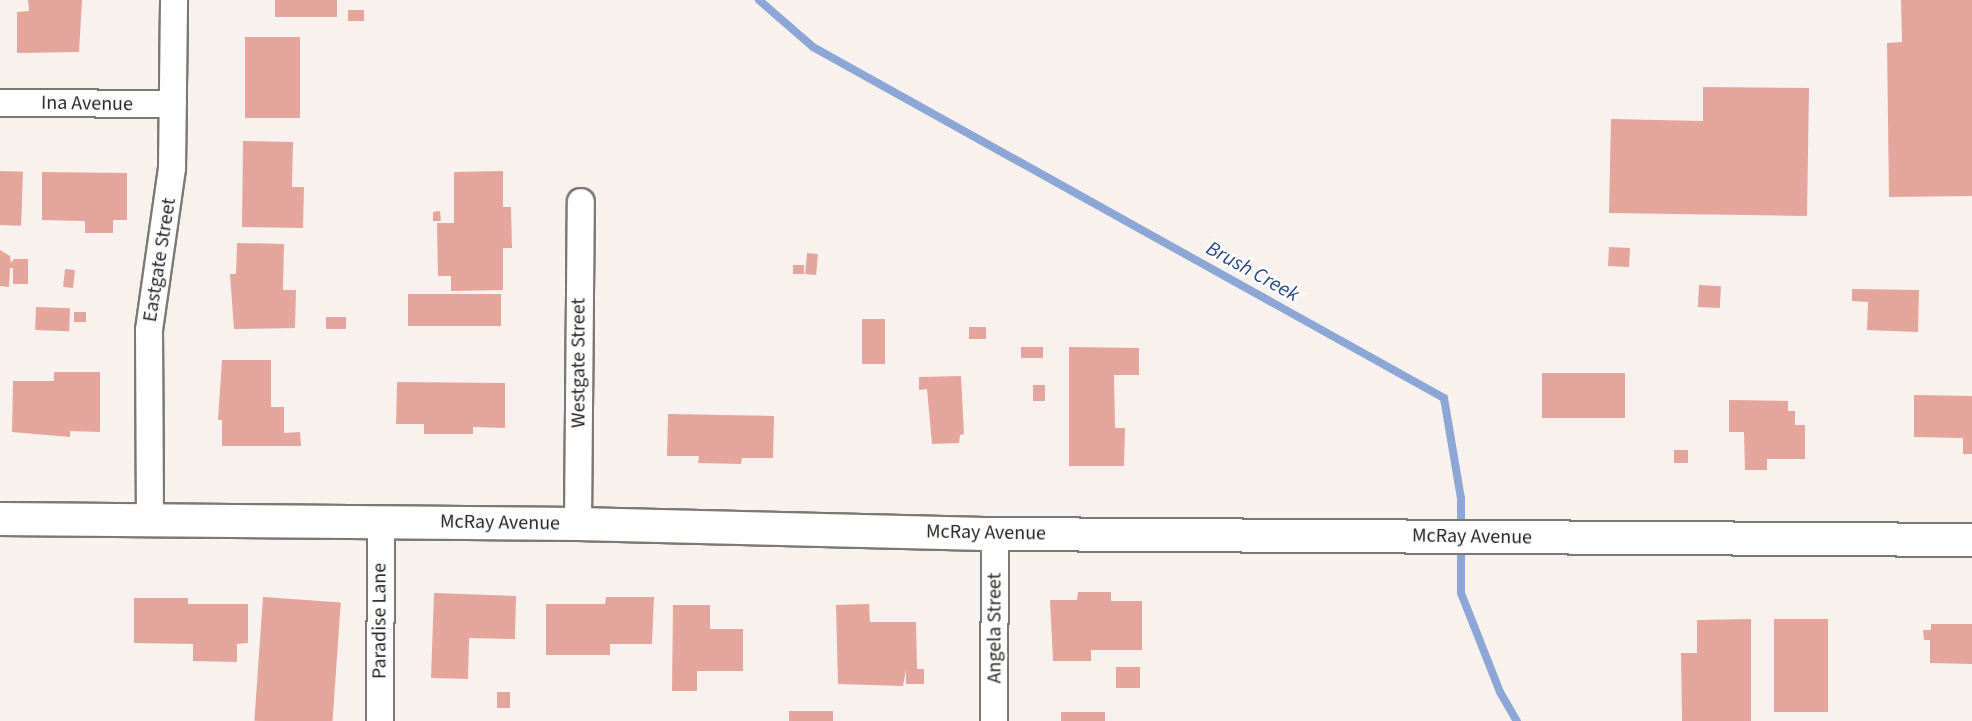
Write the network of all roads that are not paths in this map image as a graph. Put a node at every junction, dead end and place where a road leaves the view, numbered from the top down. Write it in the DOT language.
graph roads {
  1 [pos="174,0"];
  2 [pos="0,103"];
  3 [pos="173,104"];
  4 [pos="580,202"];
  5 [pos="0,519"];
  6 [pos="150,520"];
  7 [pos="381,521"];
  8 [pos="578,524"];
  9 [pos="995,534"];
  10 [pos="1972,540"];
  11 [pos="380,721"];
  12 [pos="994,721"];
  1 -- 3 [label="street, Eastgate Street"];
  2 -- 3 [label="street, Ina Avenue"];
  3 -- 6 [label="street, Eastgate Street"];
  4 -- 8 [label="street, Westgate Street"];
  5 -- 6 [label="street, McRay Avenue"];
  6 -- 7 [label="street, McRay Avenue"];
  7 -- 8 [label="street, McRay Avenue"];
  7 -- 11 [label="street, Paradise Lane"];
  8 -- 9 [label="street, McRay Avenue"];
  9 -- 10 [label="street, McRay Avenue"];
  9 -- 12 [label="street, Angela Street"];
}
